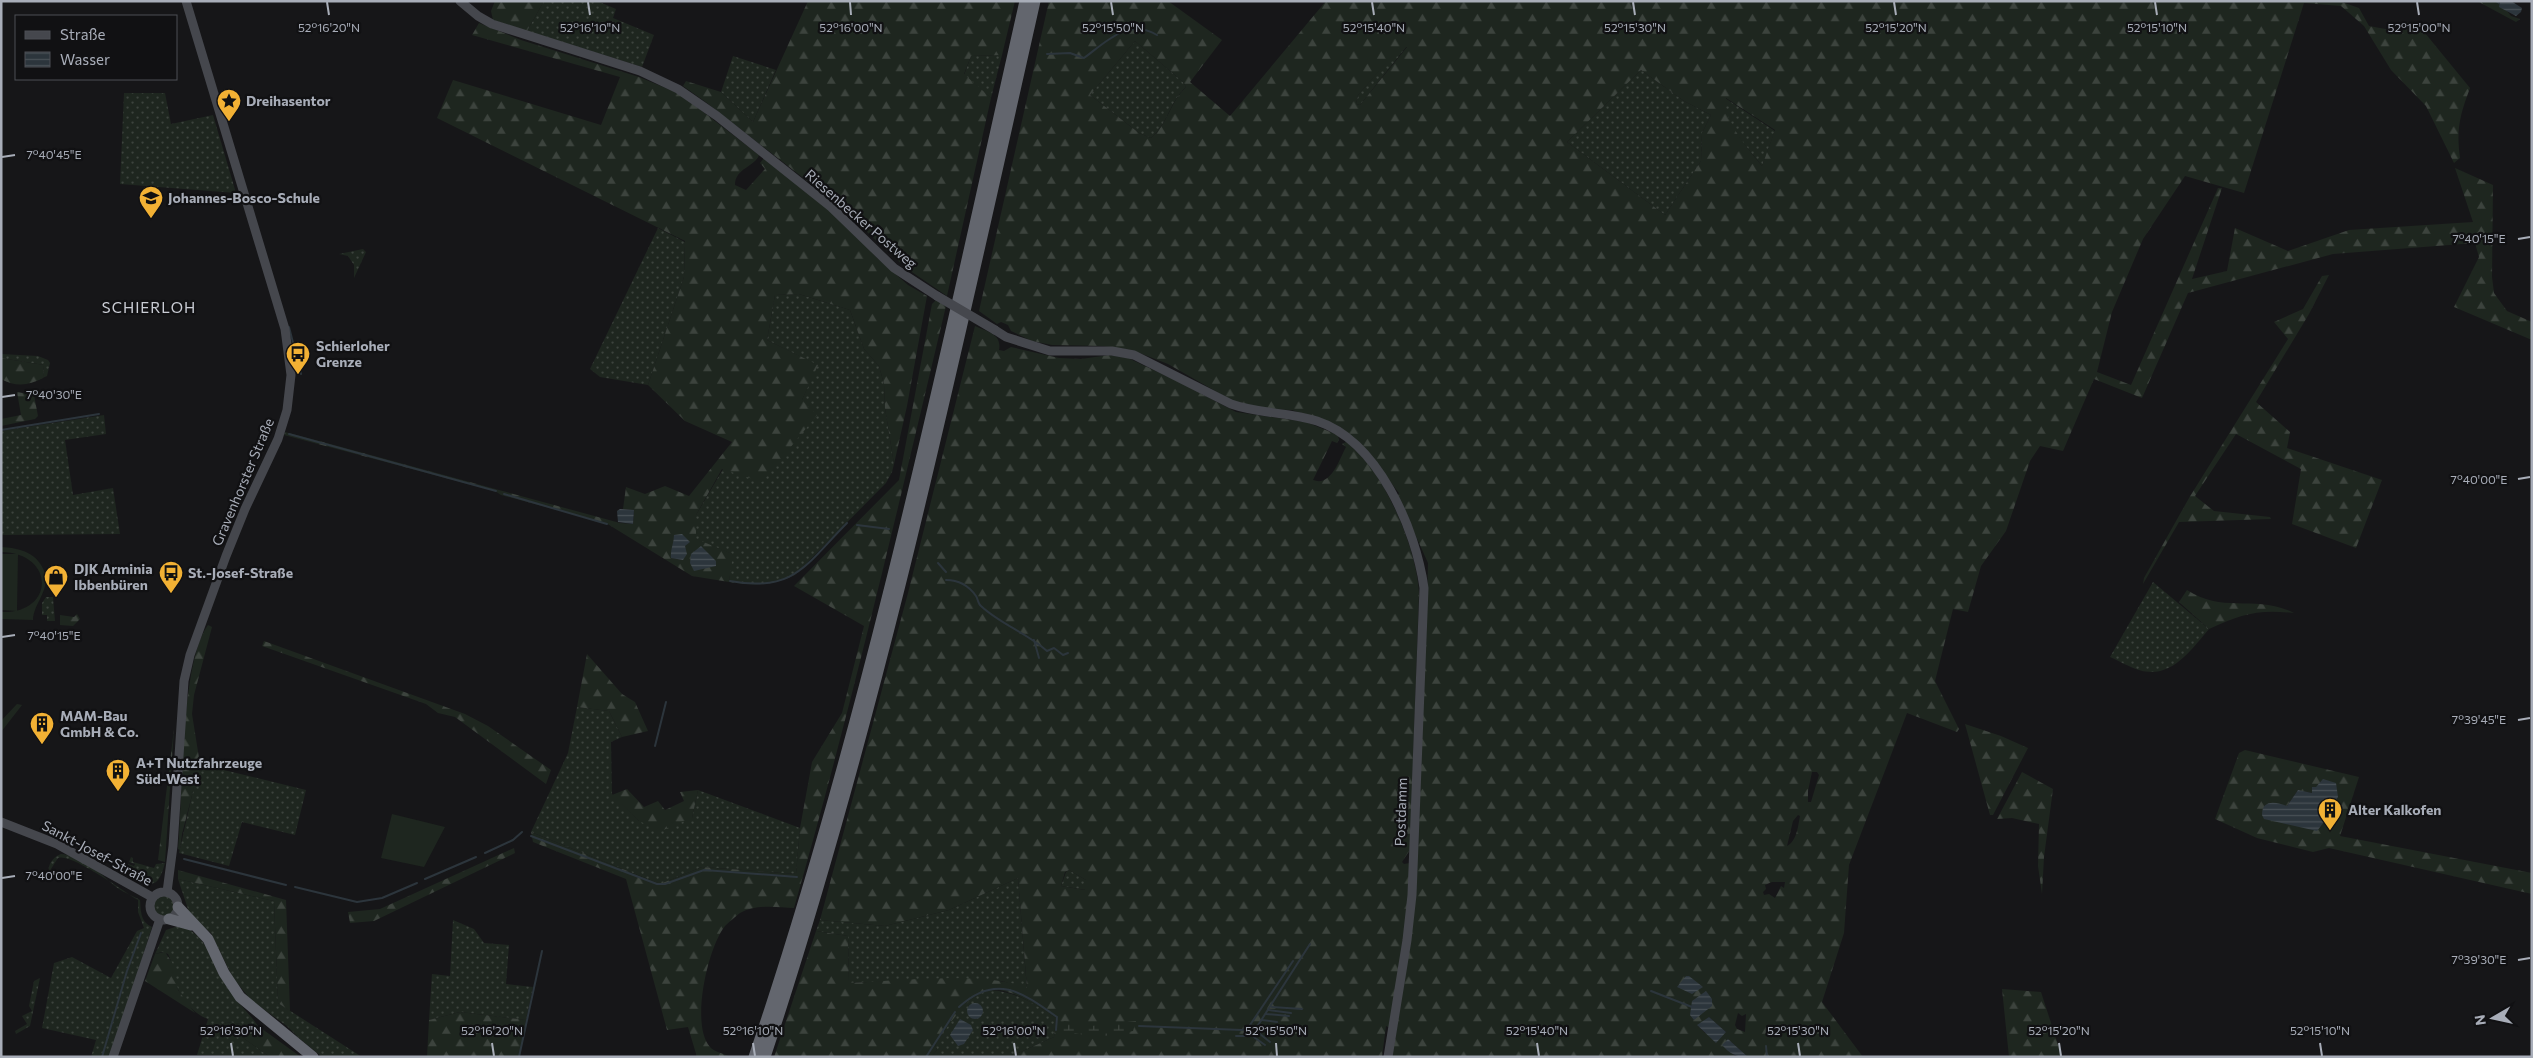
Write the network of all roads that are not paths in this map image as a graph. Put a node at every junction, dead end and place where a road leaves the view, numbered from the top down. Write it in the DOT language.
graph roads {
  1 [pos="186,1"];
  2 [pos="460,1"];
  3 [pos="1025,1"];
  4 [pos="1035,1"];
  5 [pos="1421,566"];
  6 [pos="1,822"];
  7 [pos="167,892"];
  8 [pos="152,897"];
  9 [pos="178,907"];
  10 [pos="164,919"];
  11 [pos="196,927"];
  12 [pos="113,1057"];
  13 [pos="313,1057"];
  14 [pos="754,1057"];
  15 [pos="765,1057"];
  16 [pos="1388,1057"];
  1 -- 7 [label="street, Gravenhorster Straße"];
  2 -- 5 [label="street, Riesenbecker Postweg, bridge"];
  3 -- 14 [label="highway"];
  4 -- 15 [label="highway"];
  5 -- 16 [label="street, Postdamm"];
  6 -- 8 [label="street, Sankt-Josef-Straße"];
  7 -- 8 [label="street"];
  7 -- 9 [label="street"];
  8 -- 10 [label="street"];
  9 -- 10 [label="street"];
  9 -- 11 [label="highway"];
  10 -- 11 [label="highway"];
  10 -- 12 [label="street"];
  11 -- 13 [label="highway"];
}
